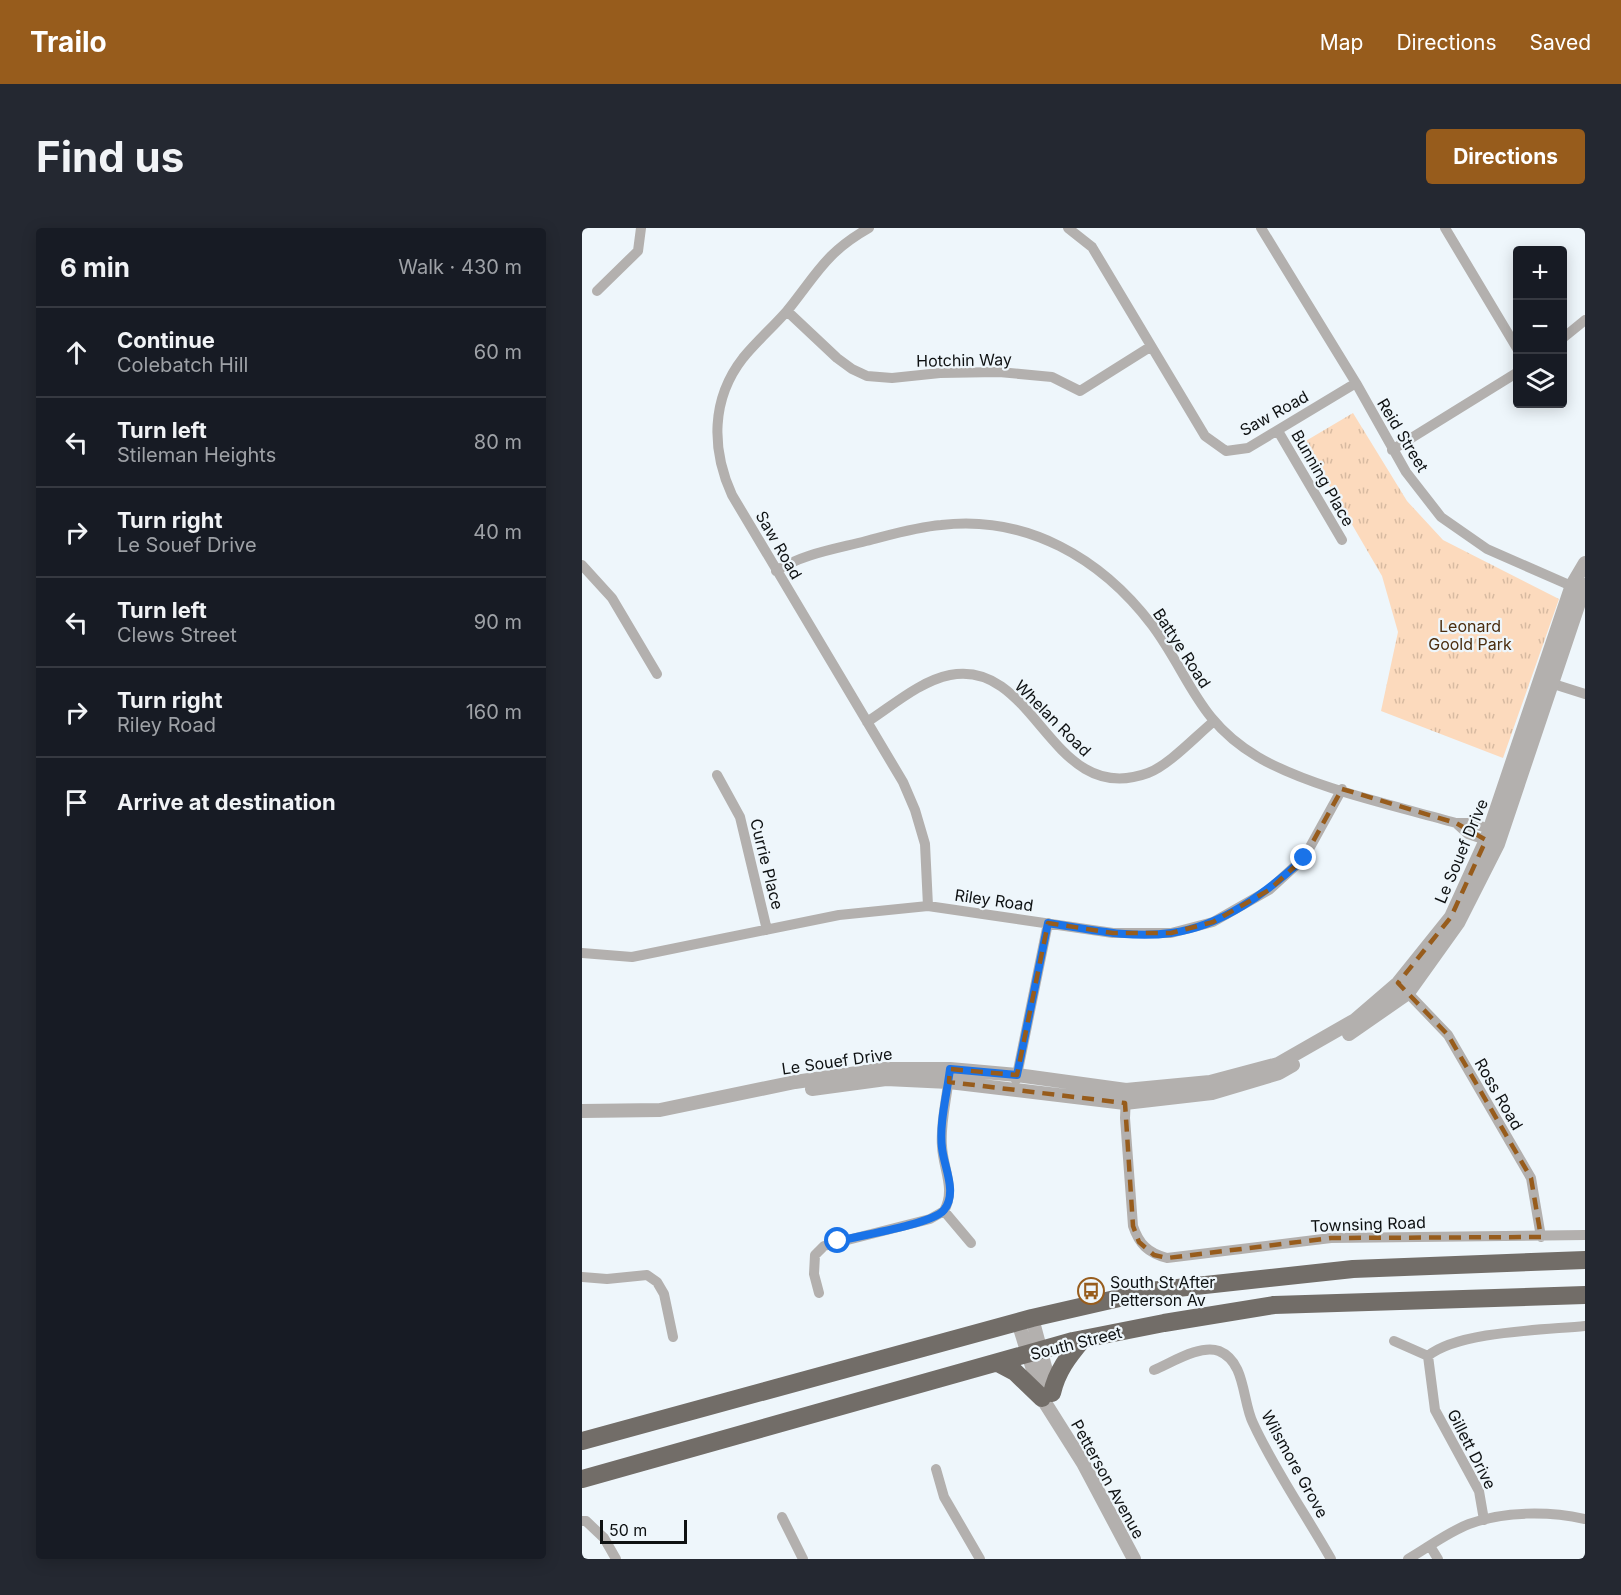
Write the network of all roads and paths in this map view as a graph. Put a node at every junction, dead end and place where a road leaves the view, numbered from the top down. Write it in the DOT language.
graph roads {
  1 [pos="641,228"];
  2 [pos="869,228"];
  3 [pos="1068,228"];
  4 [pos="1261,228"];
  5 [pos="1445,228"];
  6 [pos="597,291"];
  7 [pos="787,311"];
  8 [pos="1585,320"];
  9 [pos="1567,335"];
  10 [pos="1513,342"];
  11 [pos="1150,347"];
  12 [pos="1513,375"];
  13 [pos="1356,383"];
  14 [pos="1278,431"];
  15 [pos="1392,450"];
  16 [pos="1342,540"];
  17 [pos="1585,563"];
  18 [pos="582,565"];
  19 [pos="776,571"];
  20 [pos="1580,587"];
  21 [pos="657,674"];
  22 [pos="1547,682"];
  23 [pos="1585,694"];
  24 [pos="867,722"];
  25 [pos="1213,722"];
  26 [pos="717,775"];
  27 [pos="1342,789"];
  28 [pos="1494,836"];
  29 [pos="928,906"];
  30 [pos="1048,923"];
  31 [pos="767,930"];
  32 [pos="582,953"];
  33 [pos="1403,988"];
  34 [pos="949,1075"];
  35 [pos="1017,1075"];
  36 [pos="1014,1090"];
  37 [pos="1126,1097"];
  38 [pos="582,1111"];
  39 [pos="582,1119"];
  40 [pos="944,1210"];
  41 [pos="1585,1235"];
  42 [pos="1541,1237"];
  43 [pos="971,1243"];
  44 [pos="1585,1260"];
  45 [pos="582,1277"];
  46 [pos="819,1293"];
  47 [pos="1585,1295"];
  48 [pos="1025,1320"];
  49 [pos="1585,1326"];
  50 [pos="673,1337"];
  51 [pos="1083,1339"];
  52 [pos="1394,1341"];
  53 [pos="1034,1352"];
  54 [pos="1428,1356"];
  55 [pos="998,1363"];
  56 [pos="1154,1370"];
  57 [pos="1047,1396"];
  58 [pos="582,1441"];
  59 [pos="936,1469"];
  60 [pos="582,1479"];
  61 [pos="782,1517"];
  62 [pos="1585,1519"];
  63 [pos="1484,1520"];
  64 [pos="582,1521"];
  65 [pos="1430,1546"];
  66 [pos="616,1559"];
  67 [pos="803,1559"];
  68 [pos="980,1559"];
  69 [pos="1134,1559"];
  70 [pos="1331,1559"];
  71 [pos="1408,1559"];
  72 [pos="1438,1559"];
  1 -- 6 [label="street"];
  2 -- 7 [label="street, Saw Road"];
  3 -- 11 [label="street, Saw Road"];
  4 -- 13 [label="street, Reid Street"];
  5 -- 10 [label="street"];
  7 -- 11 [label="street, Hotchin Way"];
  7 -- 19 [label="street, Saw Road"];
  8 -- 9 [label="street"];
  11 -- 14 [label="street, Saw Road"];
  12 -- 15 [label="street"];
  13 -- 14 [label="street, Saw Road"];
  13 -- 15 [label="street, Reid Street"];
  14 -- 16 [label="street, Bunning Place"];
  15 -- 20 [label="street, Reid Street"];
  17 -- 20 [label="street, Le Souef Drive"];
  18 -- 21 [label="street"];
  19 -- 24 [label="street, Saw Road"];
  19 -- 25 [label="street, Battye Road"];
  20 -- 22 [label="street, Le Souef Drive"];
  22 -- 23 [label="street"];
  22 -- 28 [label="street, Le Souef Drive"];
  24 -- 25 [label="street, Whelan Road"];
  24 -- 29 [label="street, Saw Road"];
  25 -- 27 [label="street, Battye Road"];
  26 -- 31 [label="street, Currie Place"];
  27 -- 28 [label="street, Battye Road"];
  27 -- 30 [label="street, Riley Road"];
  28 -- 33 [label="street, Le Souef Drive"];
  29 -- 30 [label="street, Riley Road"];
  29 -- 31 [label="street, Riley Road"];
  30 -- 35 [label="street"];
  31 -- 32 [label="street, Riley Road"];
  33 -- 37 [label="street, Le Souef Drive"];
  33 -- 42 [label="street, Ross Road"];
  34 -- 35 [label="street, Le Souef Drive"];
  34 -- 36 [label="street, Le Souef Drive"];
  34 -- 38 [label="street, Le Souef Drive"];
  34 -- 39 [label="street, Le Souef Drive"];
  34 -- 40 [label="street"];
  35 -- 36 [label="street"];
  35 -- 37 [label="street, Le Souef Drive"];
  36 -- 37 [label="street, Le Souef Drive"];
  37 -- 42 [label="street, Townsing Road"];
  40 -- 43 [label="street"];
  40 -- 46 [label="street"];
  41 -- 42 [label="street, Townsing Road"];
  44 -- 48 [label="highway, South Street"];
  45 -- 50 [label="street"];
  47 -- 51 [label="highway, South Street"];
  48 -- 53 [label="street, Petterson Avenue"];
  48 -- 58 [label="highway, South Street"];
  49 -- 54 [label="street"];
  51 -- 53 [label="highway, South Street"];
  51 -- 57 [label="highway"];
  52 -- 54 [label="street"];
  53 -- 55 [label="highway, South Street"];
  53 -- 57 [label="street, Petterson Avenue"];
  54 -- 63 [label="street, Gillett Drive"];
  55 -- 57 [label="highway"];
  55 -- 60 [label="highway, South Street"];
  56 -- 70 [label="street, Wilsmore Grove"];
  57 -- 69 [label="street, Petterson Avenue"];
  59 -- 68 [label="street"];
  61 -- 67 [label="street"];
  62 -- 63 [label="street"];
  63 -- 65 [label="street"];
  64 -- 66 [label="street"];
  65 -- 71 [label="street"];
  65 -- 72 [label="street"];
}
